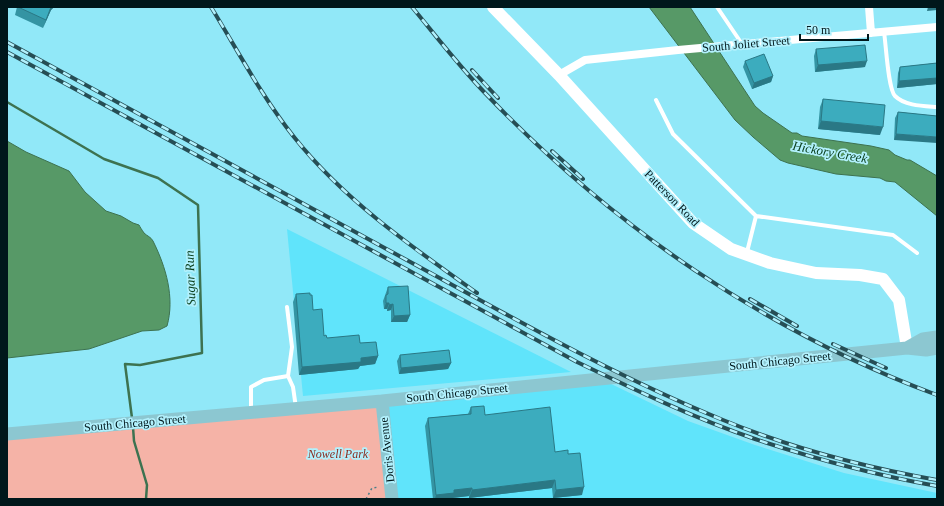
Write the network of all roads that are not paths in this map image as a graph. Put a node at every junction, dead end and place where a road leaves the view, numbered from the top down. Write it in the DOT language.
graph roads {
  1 [pos="494,7"];
  2 [pos="716,7"];
  3 [pos="869,7"];
  4 [pos="937,27"];
  5 [pos="884,32"];
  6 [pos="871,33"];
  7 [pos="743,45"];
  8 [pos="559,75"];
  9 [pos="656,100"];
  10 [pos="937,107"];
  11 [pos="756,216"];
  12 [pos="916,252"];
  13 [pos="746,254"];
  14 [pos="287,307"];
  15 [pos="937,337"];
  16 [pos="907,348"];
  17 [pos="937,348"];
  18 [pos="288,376"];
  19 [pos="382,401"];
  20 [pos="296,408"];
  21 [pos="251,412"];
  22 [pos="7,434"];
  23 [pos="392,499"];
  1 -- 8 [label="street, Patterson Road"];
  2 -- 7 [label="lane"];
  3 -- 6 [label="street"];
  4 -- 5 [label="street, South Joliet Street"];
  5 -- 6 [label="street, South Joliet Street"];
  5 -- 10 [label="lane"];
  6 -- 7 [label="street, South Joliet Street"];
  7 -- 8 [label="street, South Joliet Street"];
  8 -- 13 [label="street, Patterson Road"];
  9 -- 11 [label="lane"];
  11 -- 12 [label="lane"];
  11 -- 13 [label="lane"];
  13 -- 16 [label="street, Patterson Road"];
  14 -- 18 [label="lane"];
  15 -- 16 [label="main road, South Chicago Street"];
  16 -- 17 [label="main road, South Chicago Street"];
  16 -- 19 [label="main road, South Chicago Street"];
  18 -- 20 [label="lane"];
  18 -- 21 [label="lane"];
  19 -- 20 [label="main road, South Chicago Street"];
  19 -- 23 [label="main road, Doris Avenue"];
  20 -- 21 [label="main road, South Chicago Street"];
  21 -- 22 [label="main road, South Chicago Street"];
}
